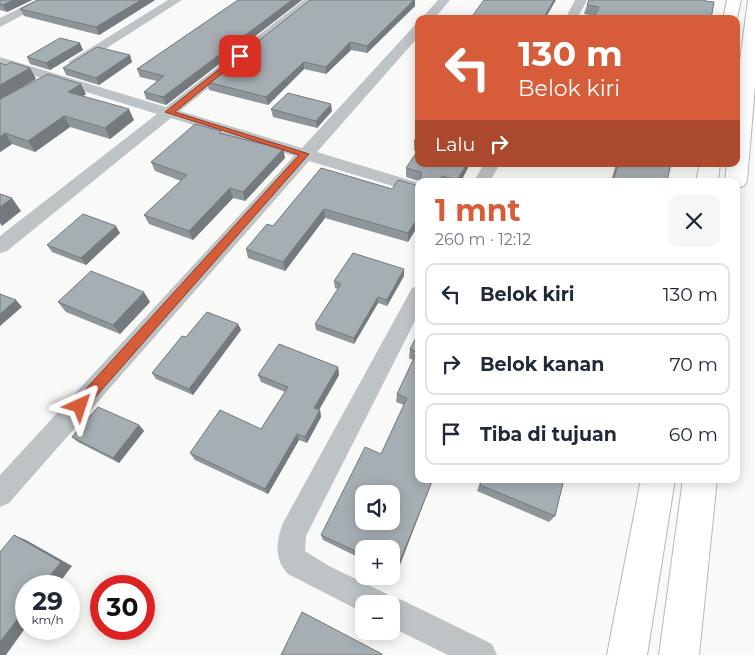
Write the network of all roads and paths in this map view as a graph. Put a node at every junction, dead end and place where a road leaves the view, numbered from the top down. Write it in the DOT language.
graph roads {
  1 [pos="45,0"];
  2 [pos="176,0"];
  3 [pos="311,0"];
  4 [pos="444,0"];
  5 [pos="581,0"];
  6 [pos="734,0"];
  7 [pos="755,0"];
  8 [pos="431,15"];
  9 [pos="573,15"];
  10 [pos="732,15"];
  11 [pos="0,23"];
  12 [pos="415,32"];
  13 [pos="0,61"];
  14 [pos="52,76"];
  15 [pos="37,86"];
  16 [pos="740,93"];
  17 [pos="169,112"];
  18 [pos="305,154"];
  19 [pos="490,167"];
  20 [pos="484,178"];
  21 [pos="415,188"];
  22 [pos="0,246"];
  23 [pos="415,301"];
  24 [pos="657,483"];
  25 [pos="700,483"];
  26 [pos="0,494"];
  27 [pos="359,595"];
  28 [pos="400,615"];
  29 [pos="481,655"];
  30 [pos="627,655"];
  31 [pos="679,655"];
  1 -- 11 [label="street"];
  2 -- 14 [label="street"];
  3 -- 17 [label="street"];
  4 -- 8 [label="street"];
  5 -- 9 [label="street"];
  6 -- 10 [label="highway"];
  7 -- 16 [label="highway"];
  12 -- 18 [label="street"];
  13 -- 14 [label="street"];
  14 -- 15 [label="street"];
  14 -- 17 [label="street"];
  17 -- 18 [label="street"];
  17 -- 22 [label="street"];
  18 -- 21 [label="street"];
  18 -- 26 [label="street"];
  19 -- 20 [label="street"];
  23 -- 27 [label="street"];
  24 -- 30 [label="highway"];
  25 -- 31 [label="highway"];
  28 -- 29 [label="street"];
}
